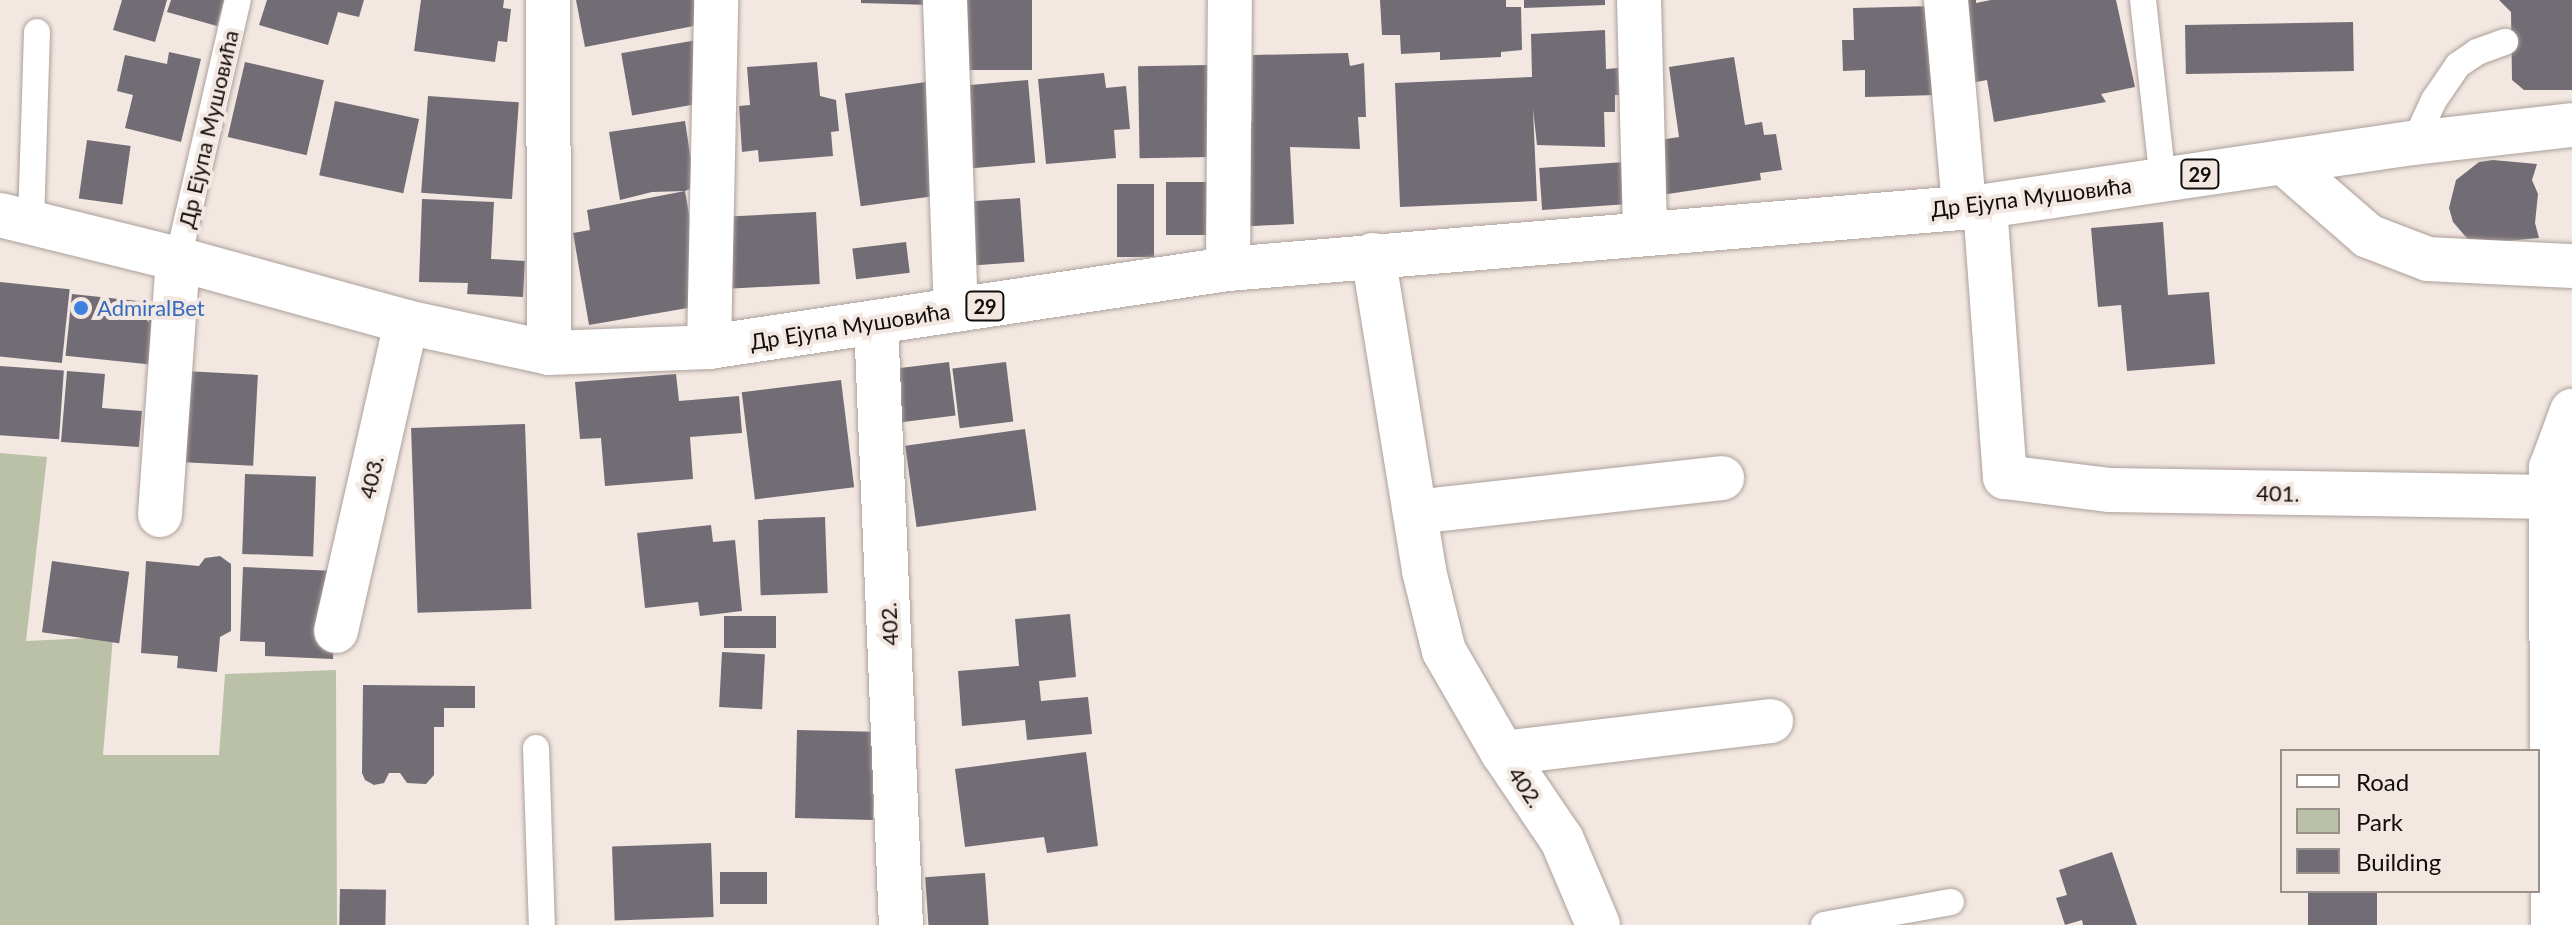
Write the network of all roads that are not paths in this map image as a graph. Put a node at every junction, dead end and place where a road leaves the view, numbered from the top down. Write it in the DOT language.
graph roads {
  1 [pos="238,0"];
  2 [pos="548,0"];
  3 [pos="716,0"];
  4 [pos="945,0"];
  5 [pos="1230,0"];
  6 [pos="1639,0"];
  7 [pos="1946,0"];
  8 [pos="2143,0"];
  9 [pos="37,32"];
  10 [pos="2505,42"];
  11 [pos="2572,125"];
  12 [pos="2414,143"];
  13 [pos="2283,162"];
  14 [pos="2163,180"];
  15 [pos="1975,207"];
  16 [pos="16,219"];
  17 [pos="1645,233"];
  18 [pos="1373,255"];
  19 [pos="178,259"];
  20 [pos="2572,266"];
  21 [pos="1228,269"];
  22 [pos="956,310"];
  23 [pos="406,322"];
  24 [pos="876,322"];
  25 [pos="709,347"];
  26 [pos="549,353"];
  27 [pos="2572,411"];
  28 [pos="1722,478"];
  29 [pos="2551,497"];
  30 [pos="1415,512"];
  31 [pos="160,515"];
  32 [pos="336,631"];
  33 [pos="1771,721"];
  34 [pos="536,748"];
  35 [pos="1503,753"];
  36 [pos="2546,809"];
  37 [pos="1951,902"];
  38 [pos="542,925"];
  39 [pos="901,925"];
  40 [pos="1598,925"];
  41 [pos="1824,925"];
  42 [pos="2553,925"];
  1 -- 19 [label="lane, Др Ејупа Мушовића"];
  2 -- 26 [label="street"];
  3 -- 25 [label="street"];
  4 -- 22 [label="street"];
  5 -- 21 [label="street"];
  6 -- 17 [label="street"];
  7 -- 15 [label="street"];
  8 -- 14 [label="lane"];
  9 -- 16 [label="lane"];
  10 -- 12 [label="lane"];
  11 -- 12 [label="street, 29"];
  12 -- 13 [label="street, Др Ејупа Мушовића / 29"];
  13 -- 14 [label="street, Др Ејупа Мушовића / 29"];
  13 -- 20 [label="street"];
  14 -- 15 [label="street, Др Ејупа Мушовића / 29"];
  15 -- 17 [label="street, Др Ејупа Мушовића / 29"];
  15 -- 29 [label="street, 401."];
  16 -- 19 [label="street, Др Ејупа Мушовића / 29"];
  17 -- 18 [label="street, Др Ејупа Мушовића / 29"];
  18 -- 21 [label="street, Др Ејупа Мушовића / 29"];
  18 -- 30 [label="street, 402."];
  19 -- 23 [label="street, Др Ејупа Мушовића / 29"];
  19 -- 31 [label="street"];
  21 -- 22 [label="street, Др Ејупа Мушовића / 29"];
  22 -- 24 [label="street, Др Ејупа Мушовића / 29"];
  23 -- 26 [label="street, Др Ејупа Мушовића / 29"];
  23 -- 32 [label="street, 403."];
  24 -- 25 [label="street, Др Ејупа Мушовића / 29"];
  24 -- 39 [label="street, 402."];
  25 -- 26 [label="street, Др Ејупа Мушовића / 29"];
  27 -- 29 [label="street"];
  28 -- 30 [label="street"];
  29 -- 36 [label="street"];
  30 -- 35 [label="street, 402."];
  33 -- 35 [label="street"];
  34 -- 38 [label="lane"];
  35 -- 40 [label="street, 402."];
  36 -- 42 [label="street"];
  37 -- 41 [label="lane"];
}
